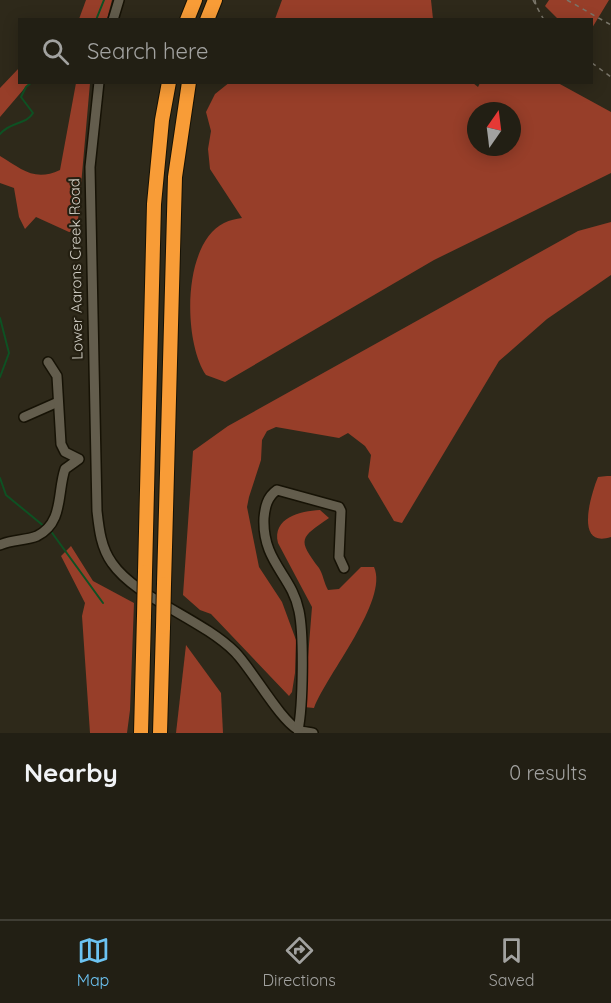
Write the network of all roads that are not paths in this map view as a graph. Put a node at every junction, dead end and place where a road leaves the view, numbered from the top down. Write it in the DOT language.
graph roads {
  1 [pos="119,0"];
  2 [pos="195,0"];
  3 [pos="215,0"];
  4 [pos="114,18"];
  5 [pos="188,18"];
  6 [pos="208,18"];
  7 [pos="99,84"];
  8 [pos="169,84"];
  9 [pos="189,84"];
  10 [pos="48,362"];
  11 [pos="58,402"];
  12 [pos="24,417"];
  13 [pos="95,455"];
  14 [pos="78,459"];
  15 [pos="0,545"];
  16 [pos="344,568"];
  17 [pos="298,730"];
  18 [pos="141,733"];
  19 [pos="160,733"];
  20 [pos="313,733"];
  1 -- 4 [label="street"];
  2 -- 5 [label="highway"];
  3 -- 6 [label="highway"];
  7 -- 13 [label="street, Lower Aarons Creek Road"];
  8 -- 18 [label="highway, bridge"];
  9 -- 19 [label="highway, bridge"];
  10 -- 11 [label="street"];
  11 -- 12 [label="street"];
  11 -- 14 [label="street"];
  13 -- 14 [label="street"];
  13 -- 17 [label="street, Lower Aarons Creek Road"];
  14 -- 15 [label="street"];
  16 -- 17 [label="street"];
  17 -- 20 [label="street"];
}
